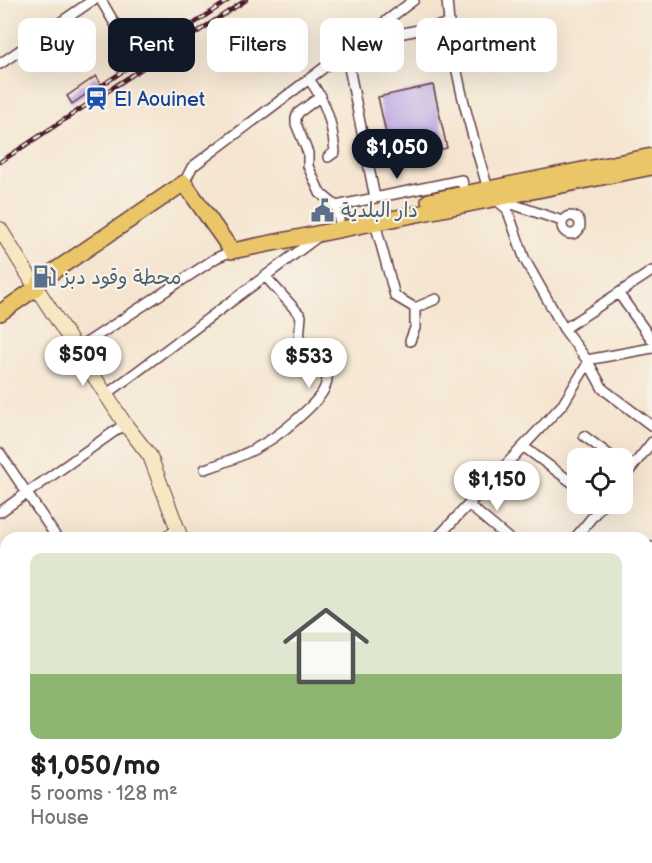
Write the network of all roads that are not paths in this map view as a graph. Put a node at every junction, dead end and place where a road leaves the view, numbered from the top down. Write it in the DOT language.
graph roads {
  1 [pos="93,0"];
  2 [pos="101,0"];
  3 [pos="414,0"];
  4 [pos="447,0"];
  5 [pos="112,18"];
  6 [pos="390,18"];
  7 [pos="448,18"];
  8 [pos="0,64"];
  9 [pos="320,71"];
  10 [pos="350,72"];
  11 [pos="457,72"];
  12 [pos="309,79"];
  13 [pos="321,96"];
  14 [pos="328,157"];
  15 [pos="649,162"];
  16 [pos="184,183"];
  17 [pos="465,194"];
  18 [pos="491,194"];
  19 [pos="375,198"];
  20 [pos="337,213"];
  21 [pos="562,221"];
  22 [pos="375,223"];
  23 [pos="0,228"];
  24 [pos="323,233"];
  25 [pos="229,247"];
  26 [pos="652,271"];
  27 [pos="265,276"];
  28 [pos="36,283"];
  29 [pos="619,294"];
  30 [pos="436,299"];
  31 [pos="0,302"];
  32 [pos="415,308"];
  33 [pos="0,313"];
  34 [pos="564,329"];
  35 [pos="652,340"];
  36 [pos="410,341"];
  37 [pos="652,348"];
  38 [pos="77,349"];
  39 [pos="587,362"];
  40 [pos="106,394"];
  41 [pos="125,424"];
  42 [pos="652,426"];
  43 [pos="584,436"];
  44 [pos="652,442"];
  45 [pos="524,447"];
  46 [pos="600,448"];
  47 [pos="0,453"];
  48 [pos="633,461"];
  49 [pos="205,469"];
  50 [pos="567,479"];
  51 [pos="26,492"];
  52 [pos="470,506"];
  53 [pos="0,512"];
  54 [pos="594,514"];
  55 [pos="53,532"];
  56 [pos="178,532"];
  57 [pos="443,532"];
  58 [pos="501,532"];
  59 [pos="580,532"];
  1 -- 8 [label="street"];
  2 -- 5 [label="street"];
  3 -- 6 [label="street"];
  4 -- 7 [label="street"];
  9 -- 12 [label="street"];
  10 -- 19 [label="street"];
  11 -- 18 [label="street"];
  12 -- 13 [label="street"];
  12 -- 16 [label="street"];
  13 -- 14 [label="street"];
  13 -- 20 [label="street"];
  15 -- 18 [label="main road"];
  16 -- 25 [label="main road"];
  16 -- 28 [label="main road"];
  17 -- 18 [label="main road"];
  17 -- 19 [label="street"];
  17 -- 20 [label="main road"];
  18 -- 21 [label="street"];
  18 -- 22 [label="main road"];
  18 -- 34 [label="street"];
  19 -- 20 [label="street"];
  20 -- 25 [label="main road"];
  22 -- 24 [label="main road"];
  22 -- 32 [label="street"];
  23 -- 28 [label="street"];
  24 -- 25 [label="main road"];
  24 -- 27 [label="street"];
  25 -- 38 [label="street"];
  26 -- 29 [label="street"];
  27 -- 40 [label="street"];
  27 -- 49 [label="street"];
  28 -- 31 [label="main road"];
  28 -- 33 [label="main road"];
  28 -- 38 [label="street"];
  29 -- 34 [label="street"];
  29 -- 35 [label="street"];
  30 -- 32 [label="street"];
  32 -- 36 [label="street"];
  34 -- 39 [label="street"];
  37 -- 39 [label="street"];
  38 -- 40 [label="street"];
  39 -- 42 [label="street"];
  39 -- 45 [label="street"];
  40 -- 41 [label="street"];
  41 -- 51 [label="street"];
  41 -- 56 [label="street"];
  43 -- 46 [label="street"];
  44 -- 48 [label="street"];
  45 -- 50 [label="street"];
  45 -- 52 [label="street"];
  47 -- 51 [label="street"];
  51 -- 53 [label="street"];
  51 -- 55 [label="street"];
  52 -- 57 [label="street"];
  52 -- 58 [label="street"];
  54 -- 59 [label="street"];
}
